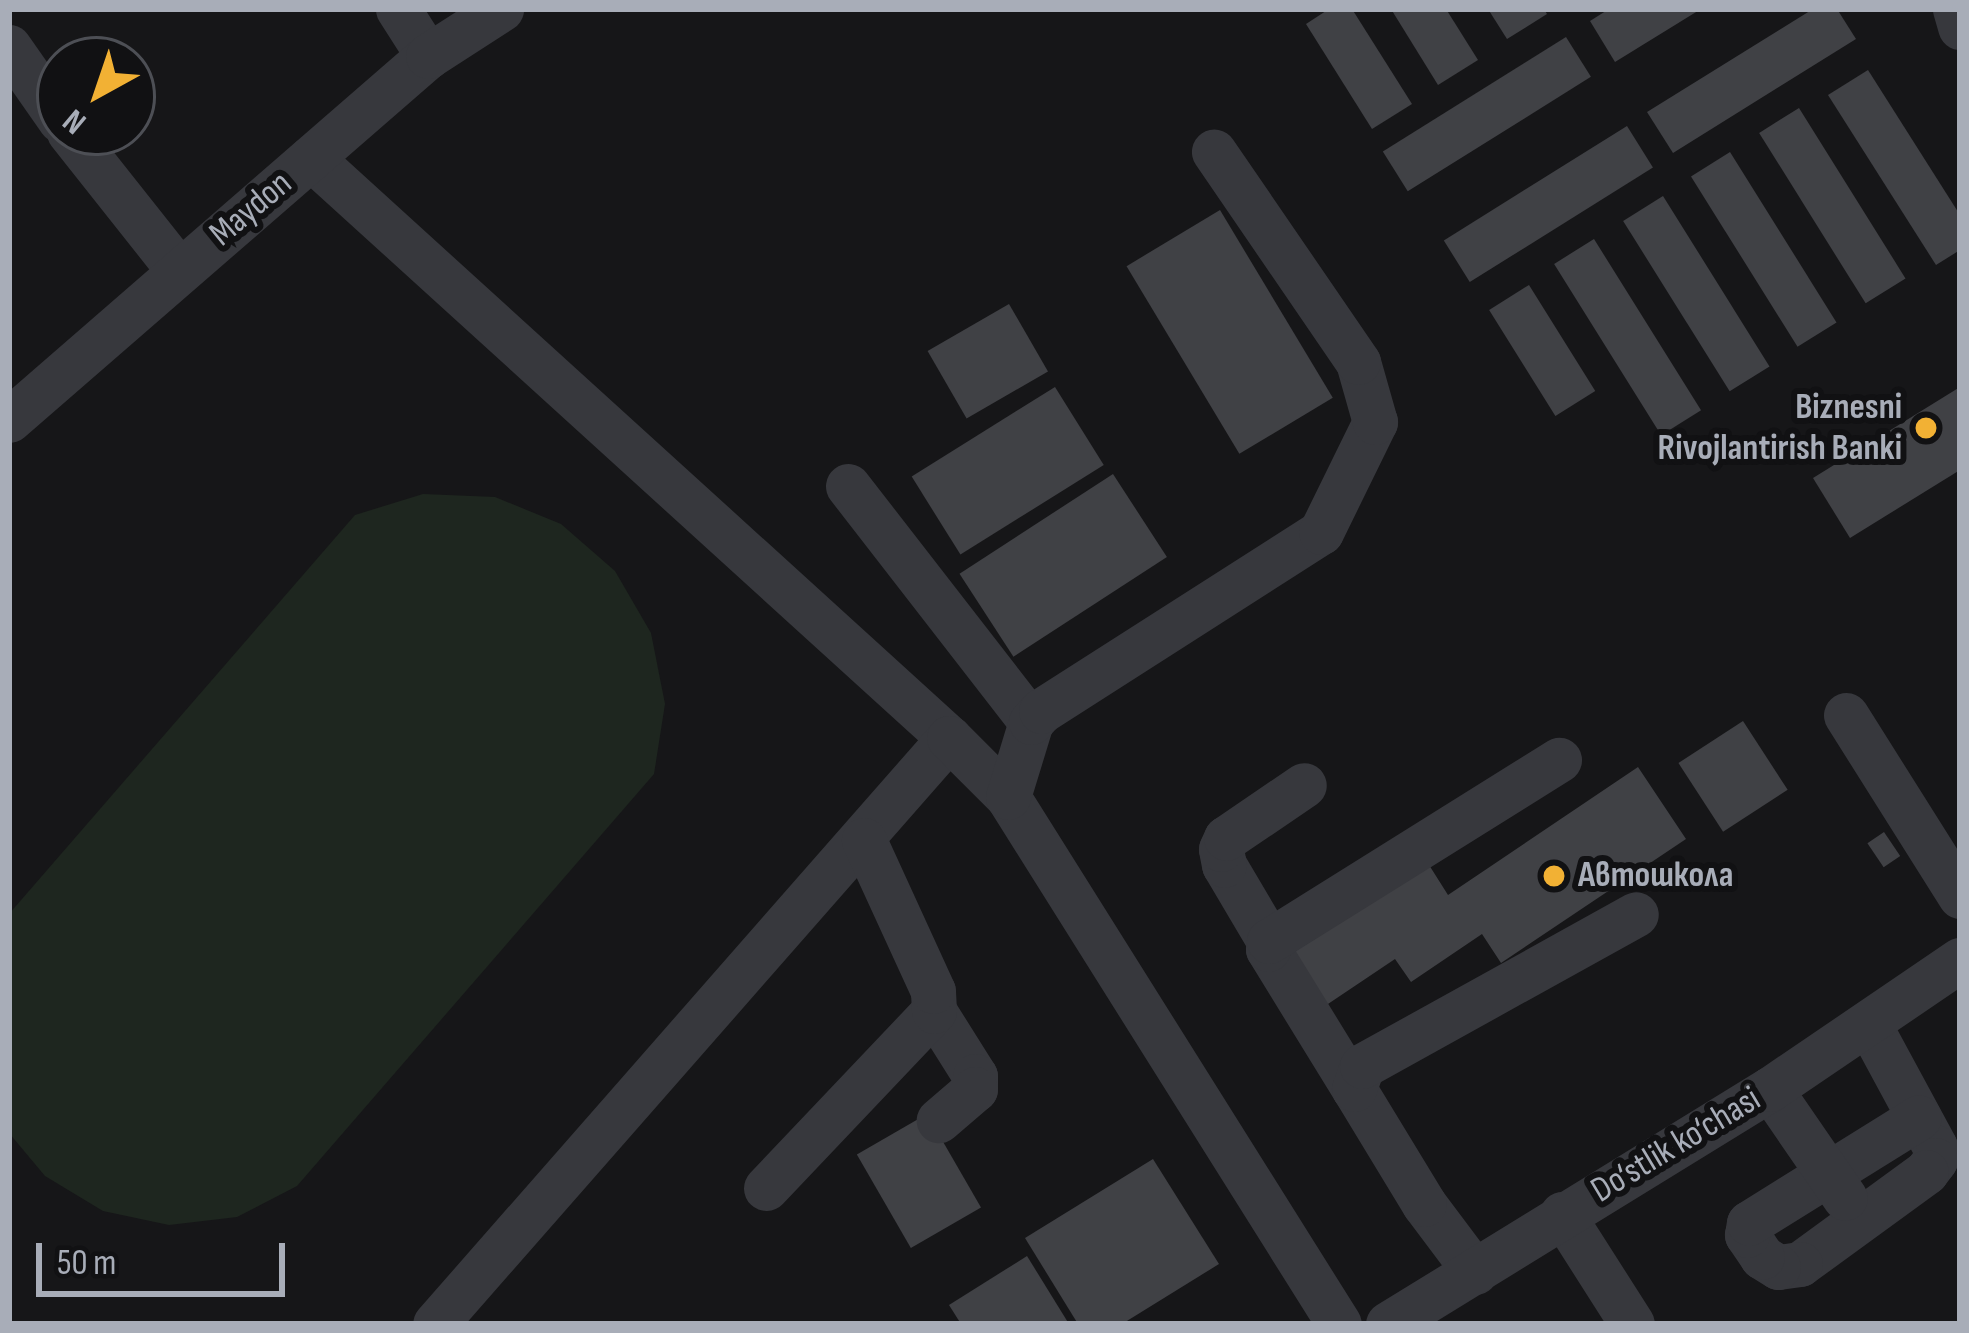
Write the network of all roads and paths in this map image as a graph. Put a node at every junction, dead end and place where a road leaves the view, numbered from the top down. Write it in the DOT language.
graph roads {
  1 [pos="398,9"];
  2 [pos="501,9"];
  3 [pos="1955,9"];
  4 [pos="1960,27"];
  5 [pos="9,47"];
  6 [pos="428,56"];
  7 [pos="36,86"];
  8 [pos="1214,152"];
  9 [pos="88,156"];
  10 [pos="311,158"];
  11 [pos="179,271"];
  12 [pos="9,420"];
  13 [pos="848,486"];
  14 [pos="1846,715"];
  15 [pos="1031,722"];
  16 [pos="950,738"];
  17 [pos="1559,760"];
  18 [pos="1304,785"];
  19 [pos="1008,796"];
  20 [pos="864,840"];
  21 [pos="1960,896"];
  22 [pos="1636,914"];
  23 [pos="1269,941"];
  24 [pos="1960,960"];
  25 [pos="934,1011"];
  26 [pos="1868,1023"];
  27 [pos="1770,1088"];
  28 [pos="1354,1089"];
  29 [pos="1919,1117"];
  30 [pos="939,1120"];
  31 [pos="1827,1174"];
  32 [pos="766,1188"];
  33 [pos="1562,1214"];
  34 [pos="1861,1219"];
  35 [pos="1474,1272"];
  36 [pos="435,1324"];
  37 [pos="1339,1324"];
  38 [pos="1388,1324"];
  39 [pos="1633,1324"];
  1 -- 6 [label="street"];
  2 -- 6 [label="street, Maydon"];
  3 -- 4 [label="street"];
  5 -- 7 [label="street"];
  6 -- 10 [label="street, Maydon"];
  8 -- 15 [label="street"];
  9 -- 11 [label="street"];
  10 -- 11 [label="street, Maydon"];
  10 -- 16 [label="street"];
  11 -- 12 [label="street, Maydon"];
  13 -- 15 [label="street"];
  14 -- 21 [label="street"];
  15 -- 19 [label="street"];
  16 -- 19 [label="street"];
  16 -- 20 [label="street"];
  17 -- 23 [label="street"];
  18 -- 23 [label="street"];
  19 -- 37 [label="street"];
  20 -- 25 [label="street"];
  20 -- 36 [label="street"];
  22 -- 28 [label="street"];
  23 -- 28 [label="street"];
  24 -- 26 [label="street, Do‘stlik ko‘chasi"];
  25 -- 30 [label="street"];
  25 -- 32 [label="street"];
  26 -- 27 [label="street, Do‘stlik ko‘chasi"];
  26 -- 29 [label="street"];
  27 -- 31 [label="street"];
  27 -- 33 [label="street, Do‘stlik ko‘chasi"];
  28 -- 35 [label="street"];
  29 -- 31 [label="street"];
  29 -- 34 [label="street"];
  31 -- 34 [label="street"];
  31 -- 34 [label="street"];
  33 -- 35 [label="street, Do‘stlik ko‘chasi"];
  33 -- 39 [label="street"];
  35 -- 38 [label="street, Do‘stlik ko‘chasi"];
}
